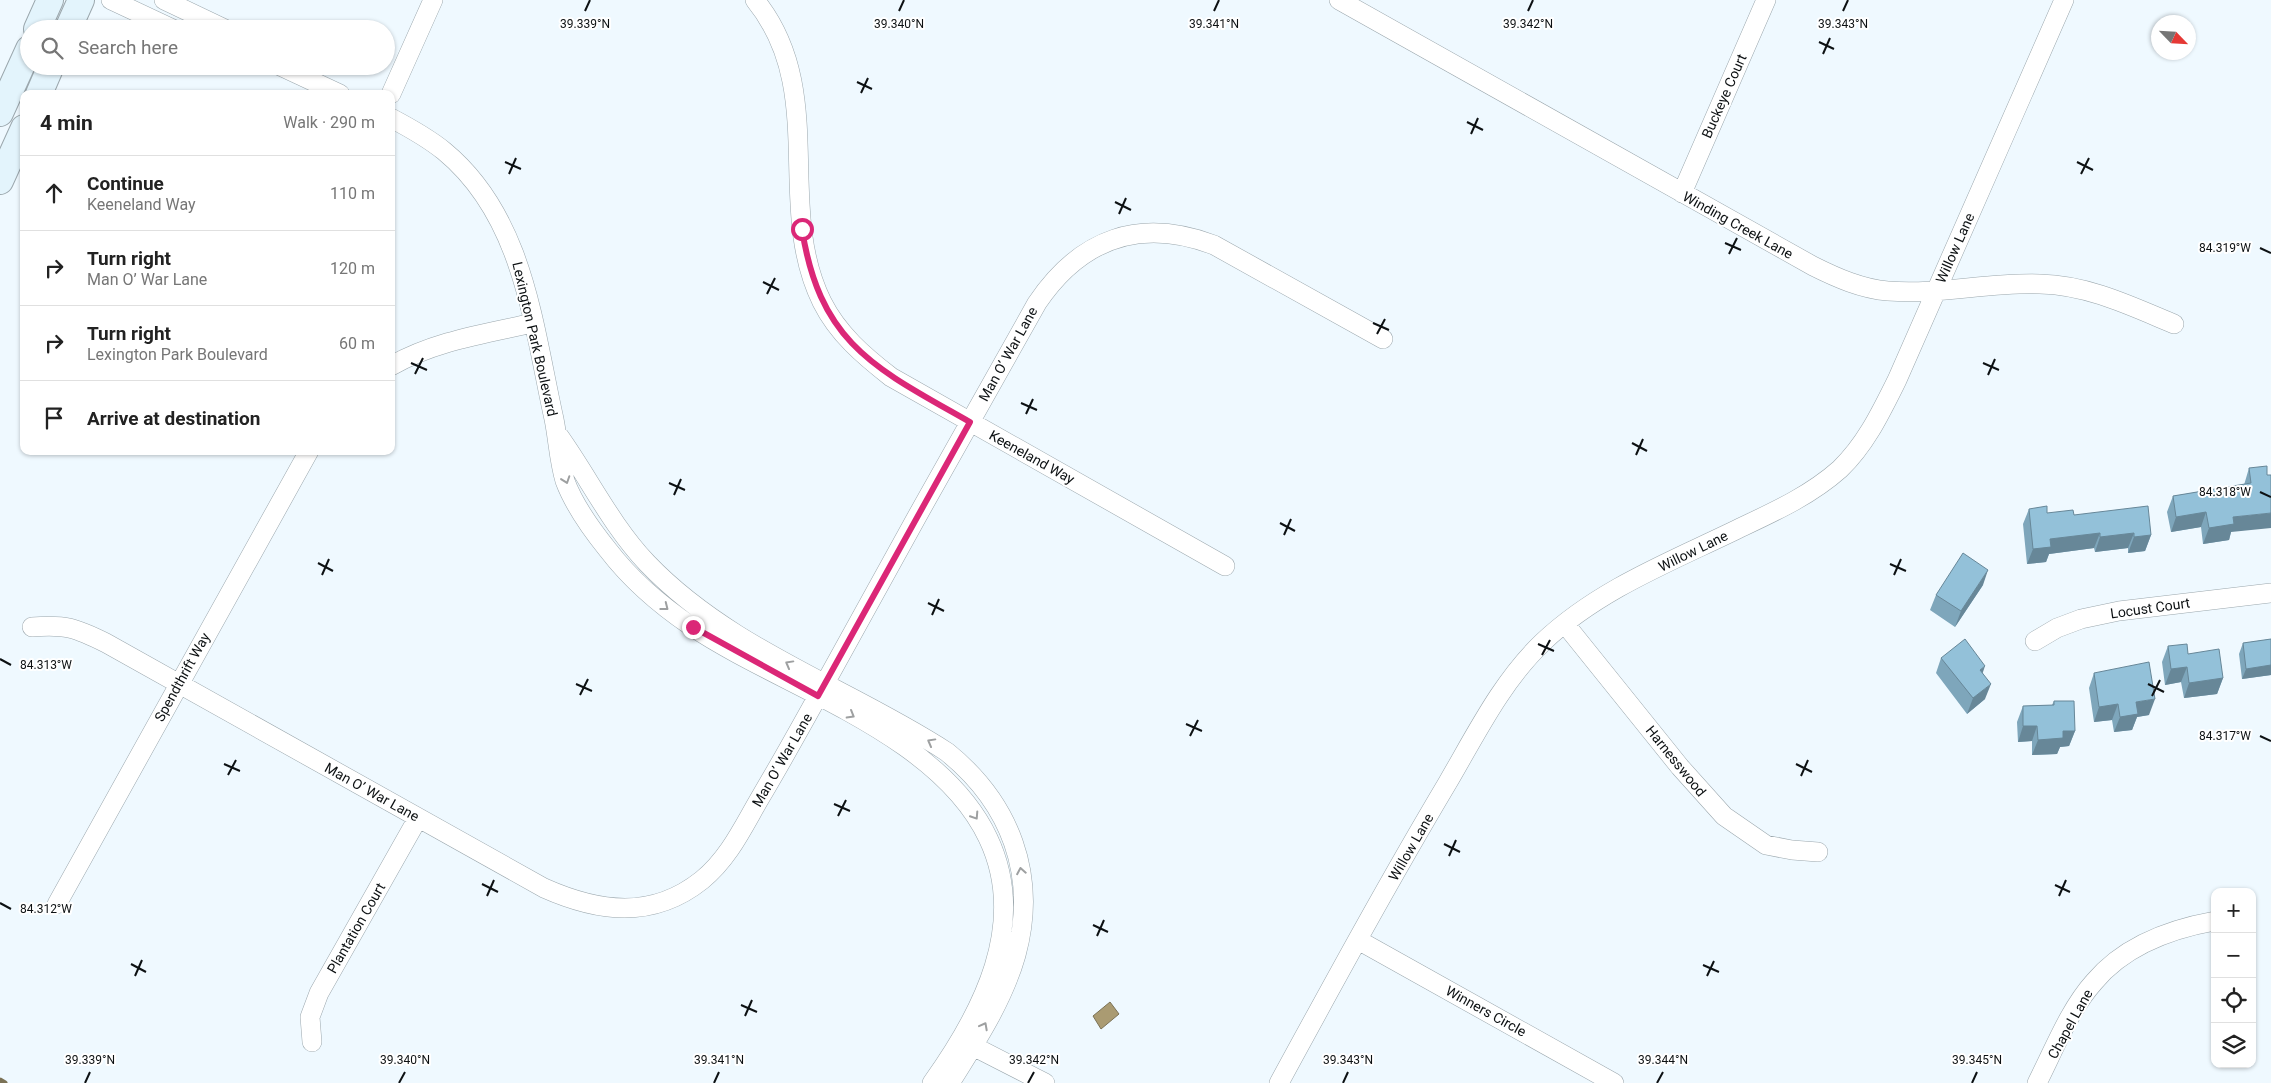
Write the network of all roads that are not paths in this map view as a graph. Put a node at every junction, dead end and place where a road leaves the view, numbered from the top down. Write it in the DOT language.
graph roads {
  1 [pos="50,0"];
  2 [pos="81,0"];
  3 [pos="111,0"];
  4 [pos="164,0"];
  5 [pos="433,0"];
  6 [pos="755,0"];
  7 [pos="1339,0"];
  8 [pos="1766,0"];
  9 [pos="2064,0"];
  10 [pos="41,20"];
  11 [pos="72,20"];
  12 [pos="154,20"];
  13 [pos="206,20"];
  14 [pos="20,68"];
  15 [pos="48,75"];
  16 [pos="299,75"];
  17 [pos="41,90"];
  18 [pos="331,90"];
  19 [pos="393,90"];
  20 [pos="0,113"];
  21 [pos="395,120"];
  22 [pos="20,137"];
  23 [pos="0,181"];
  24 [pos="1682,193"];
  25 [pos="1937,290"];
  26 [pos="533,323"];
  27 [pos="2174,324"];
  28 [pos="1383,339"];
  29 [pos="395,364"];
  30 [pos="970,422"];
  31 [pos="300,455"];
  32 [pos="1224,566"];
  33 [pos="2271,593"];
  34 [pos="1565,624"];
  35 [pos="32,627"];
  36 [pos="2035,641"];
  37 [pos="179,683"];
  38 [pos="821,690"];
  39 [pos="418,818"];
  40 [pos="1818,852"];
  41 [pos="57,904"];
  42 [pos="2211,921"];
  43 [pos="1358,940"];
  44 [pos="312,1042"];
  45 [pos="967,1043"];
  46 [pos="932,1083"];
  47 [pos="950,1083"];
  48 [pos="1045,1083"];
  49 [pos="1279,1083"];
  50 [pos="1614,1083"];
  51 [pos="2037,1083"];
  1 -- 10 [label="street"];
  2 -- 11 [label="street"];
  3 -- 12 [label="street"];
  4 -- 13 [label="street"];
  5 -- 19 [label="street"];
  6 -- 30 [label="street, Keeneland Way"];
  7 -- 24 [label="street, Winding Creek Lane"];
  8 -- 24 [label="street, Buckeye Court"];
  9 -- 25 [label="street, Willow Lane"];
  14 -- 20 [label="street"];
  15 -- 17 [label="street"];
  16 -- 18 [label="street"];
  21 -- 26 [label="street, Lexington Park Boulevard"];
  22 -- 23 [label="street"];
  24 -- 25 [label="street, Winding Creek Lane"];
  25 -- 27 [label="street, Winding Creek Lane"];
  25 -- 34 [label="street, Willow Lane"];
  26 -- 29 [label="street"];
  26 -- 38 [label="street, Lexington Park Boulevard"];
  28 -- 30 [label="street, Man O’ War Lane"];
  30 -- 32 [label="street, Keeneland Way"];
  30 -- 38 [label="street, Man O’ War Lane"];
  31 -- 37 [label="street, Spendthrift Way"];
  33 -- 36 [label="street, Locust Court"];
  34 -- 40 [label="street, Harnesswood"];
  34 -- 43 [label="street, Willow Lane"];
  35 -- 37 [label="street, Man O’ War Lane"];
  37 -- 39 [label="street, Man O’ War Lane"];
  37 -- 41 [label="street, Spendthrift Way"];
  38 -- 39 [label="street, Man O’ War Lane"];
  38 -- 45 [label="street, Lexington Park Boulevard"];
  39 -- 44 [label="street, Plantation Court"];
  42 -- 51 [label="street, Chapel Lane"];
  43 -- 49 [label="street, Willow Lane"];
  43 -- 50 [label="street, Winners Circle"];
  45 -- 46 [label="street, Lexington Park Boulevard"];
  45 -- 47 [label="street, Lexington Park Boulevard"];
  45 -- 48 [label="street"];
}
